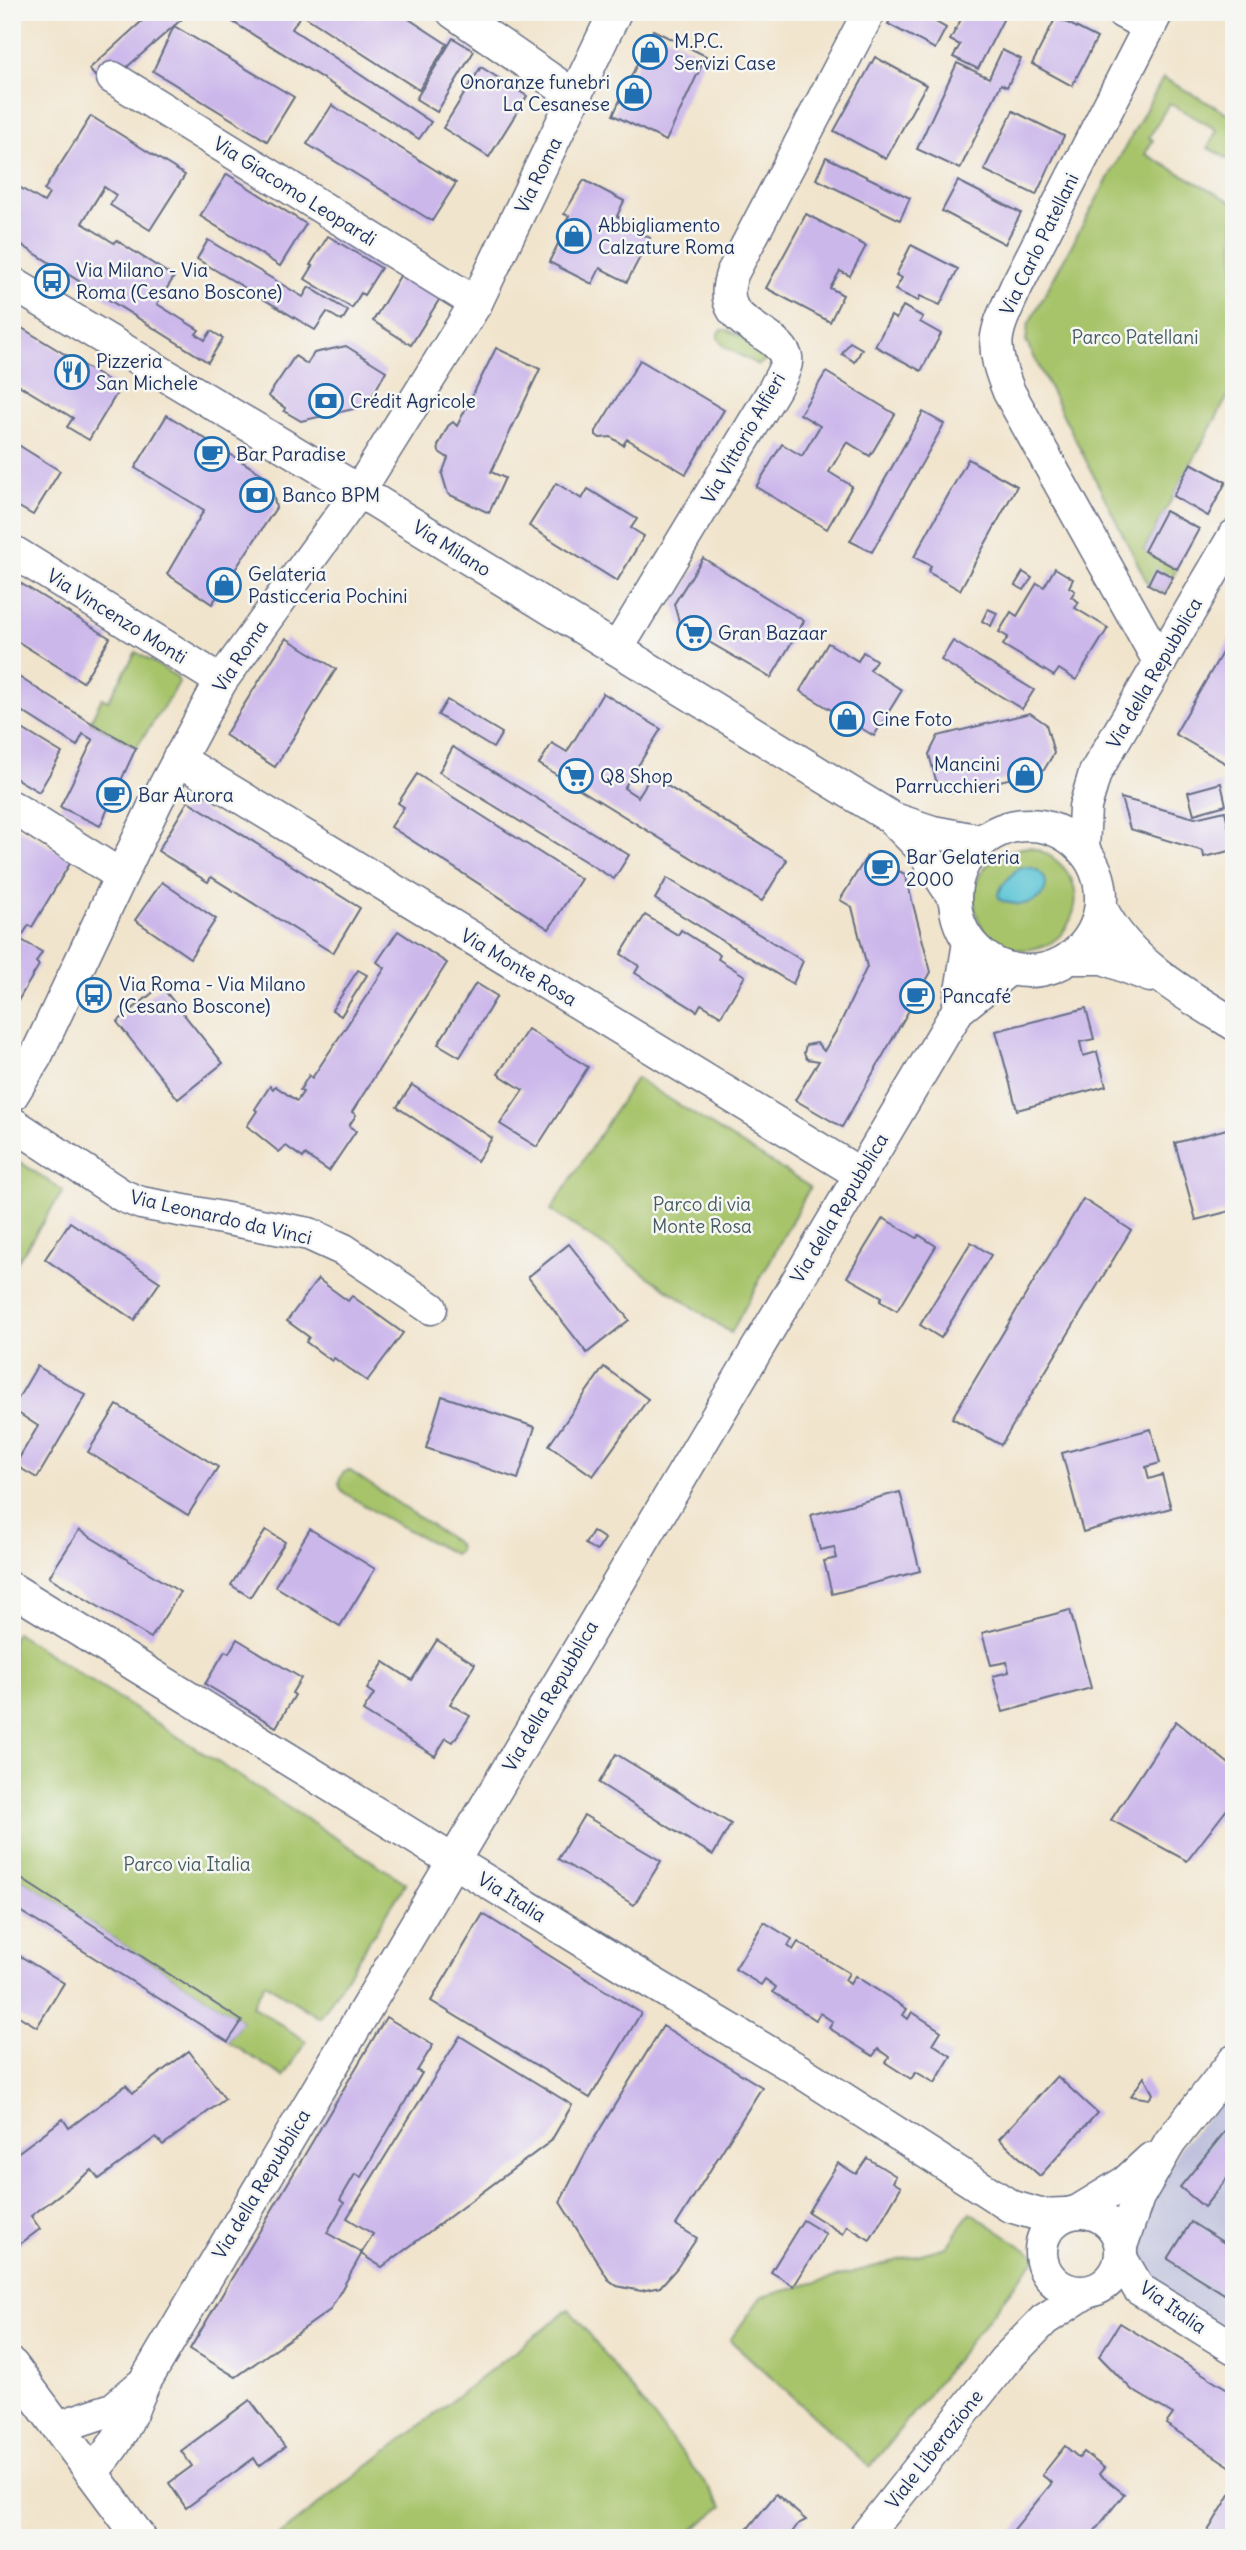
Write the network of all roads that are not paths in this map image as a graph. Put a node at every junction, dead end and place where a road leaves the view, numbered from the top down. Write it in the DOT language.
graph roads {
  1 [pos="453,12"];
  2 [pos="615,12"];
  3 [pos="869,12"];
  4 [pos="1122,12"];
  5 [pos="1154,19"];
  6 [pos="113,78"];
  7 [pos="576,97"];
  8 [pos="12,283"];
  9 [pos="476,303"];
  10 [pos="359,491"];
  11 [pos="1234,536"];
  12 [pos="12,551"];
  13 [pos="617,649"];
  14 [pos="1160,663"];
  15 [pos="221,681"];
  16 [pos="178,759"];
  17 [pos="1095,773"];
  18 [pos="12,807"];
  19 [pos="890,817"];
  20 [pos="1032,824"];
  21 [pos="981,841"];
  22 [pos="1083,849"];
  23 [pos="120,875"];
  24 [pos="954,898"];
  25 [pos="1101,908"];
  26 [pos="969,942"];
  27 [pos="1069,958"];
  28 [pos="1009,969"];
  29 [pos="1171,985"];
  30 [pos="958,1010"];
  31 [pos="1234,1024"];
  32 [pos="15,1083"];
  33 [pos="12,1123"];
  34 [pos="860,1174"];
  35 [pos="431,1308"];
  36 [pos="12,1589"];
  37 [pos="454,1861"];
  38 [pos="1234,2061"];
  39 [pos="1170,2142"];
  40 [pos="1010,2206"];
  41 [pos="1071,2213"];
  42 [pos="1121,2252"];
  43 [pos="1041,2255"];
  44 [pos="1086,2293"];
  45 [pos="1234,2348"];
  46 [pos="1004,2361"];
  47 [pos="12,2365"];
  48 [pos="144,2383"];
  49 [pos="58,2427"];
  50 [pos="91,2472"];
  51 [pos="140,2538"];
  52 [pos="864,2538"];
  1 -- 7 [label="street"];
  2 -- 7 [label="street, Via Roma"];
  3 -- 13 [label="street, Via Vittorio Alfieri"];
  4 -- 5 [label="street"];
  5 -- 14 [label="street, Via Carlo Patellani"];
  6 -- 9 [label="street, Via Giacomo Leopardi"];
  7 -- 9 [label="street, Via Roma"];
  8 -- 10 [label="street, Via Milano"];
  9 -- 10 [label="street, Via Roma"];
  10 -- 13 [label="street, Via Milano"];
  10 -- 15 [label="street, Via Roma"];
  11 -- 14 [label="street, Via della Repubblica"];
  12 -- 15 [label="street, Via Vincenzo Monti"];
  13 -- 19 [label="street, Via Milano"];
  14 -- 17 [label="street, Via della Repubblica"];
  15 -- 16 [label="street, Via Roma"];
  16 -- 23 [label="street, Via Roma"];
  16 -- 34 [label="street, Via Monte Rosa"];
  17 -- 20 [label="street, Via della Repubblica"];
  17 -- 22 [label="street, Via della Repubblica"];
  18 -- 23 [label="street"];
  19 -- 21 [label="street, Via Milano"];
  19 -- 24 [label="street, Via Milano"];
  20 -- 21 [label="street"];
  20 -- 22 [label="street"];
  21 -- 24 [label="street"];
  22 -- 25 [label="street"];
  23 -- 32 [label="street, Via Roma"];
  24 -- 26 [label="street"];
  25 -- 27 [label="street"];
  25 -- 29 [label="street"];
  26 -- 28 [label="street"];
  26 -- 30 [label="street, Via della Repubblica"];
  27 -- 28 [label="street"];
  27 -- 29 [label="street"];
  28 -- 30 [label="street, Via della Repubblica"];
  29 -- 31 [label="street"];
  30 -- 34 [label="street, Via della Repubblica"];
  33 -- 35 [label="street, Via Leonardo da Vinci"];
  34 -- 37 [label="street, Via della Repubblica"];
  36 -- 37 [label="street, Via Italia"];
  37 -- 40 [label="street, Via Italia"];
  37 -- 48 [label="street, Via della Repubblica"];
  38 -- 39 [label="street"];
  39 -- 41 [label="street"];
  39 -- 42 [label="street"];
  40 -- 41 [label="street, Via Italia"];
  40 -- 43 [label="street, Via Italia"];
  41 -- 42 [label="street"];
  41 -- 43 [label="street"];
  42 -- 44 [label="street"];
  42 -- 45 [label="street, Via Italia"];
  43 -- 44 [label="street"];
  43 -- 46 [label="street, Viale Liberazione"];
  44 -- 46 [label="street, Viale Liberazione"];
  46 -- 52 [label="street, Viale Liberazione"];
  47 -- 49 [label="street"];
  48 -- 49 [label="street, Via della Repubblica"];
  48 -- 50 [label="street, Via della Repubblica"];
  49 -- 50 [label="street"];
  50 -- 51 [label="street"];
}
